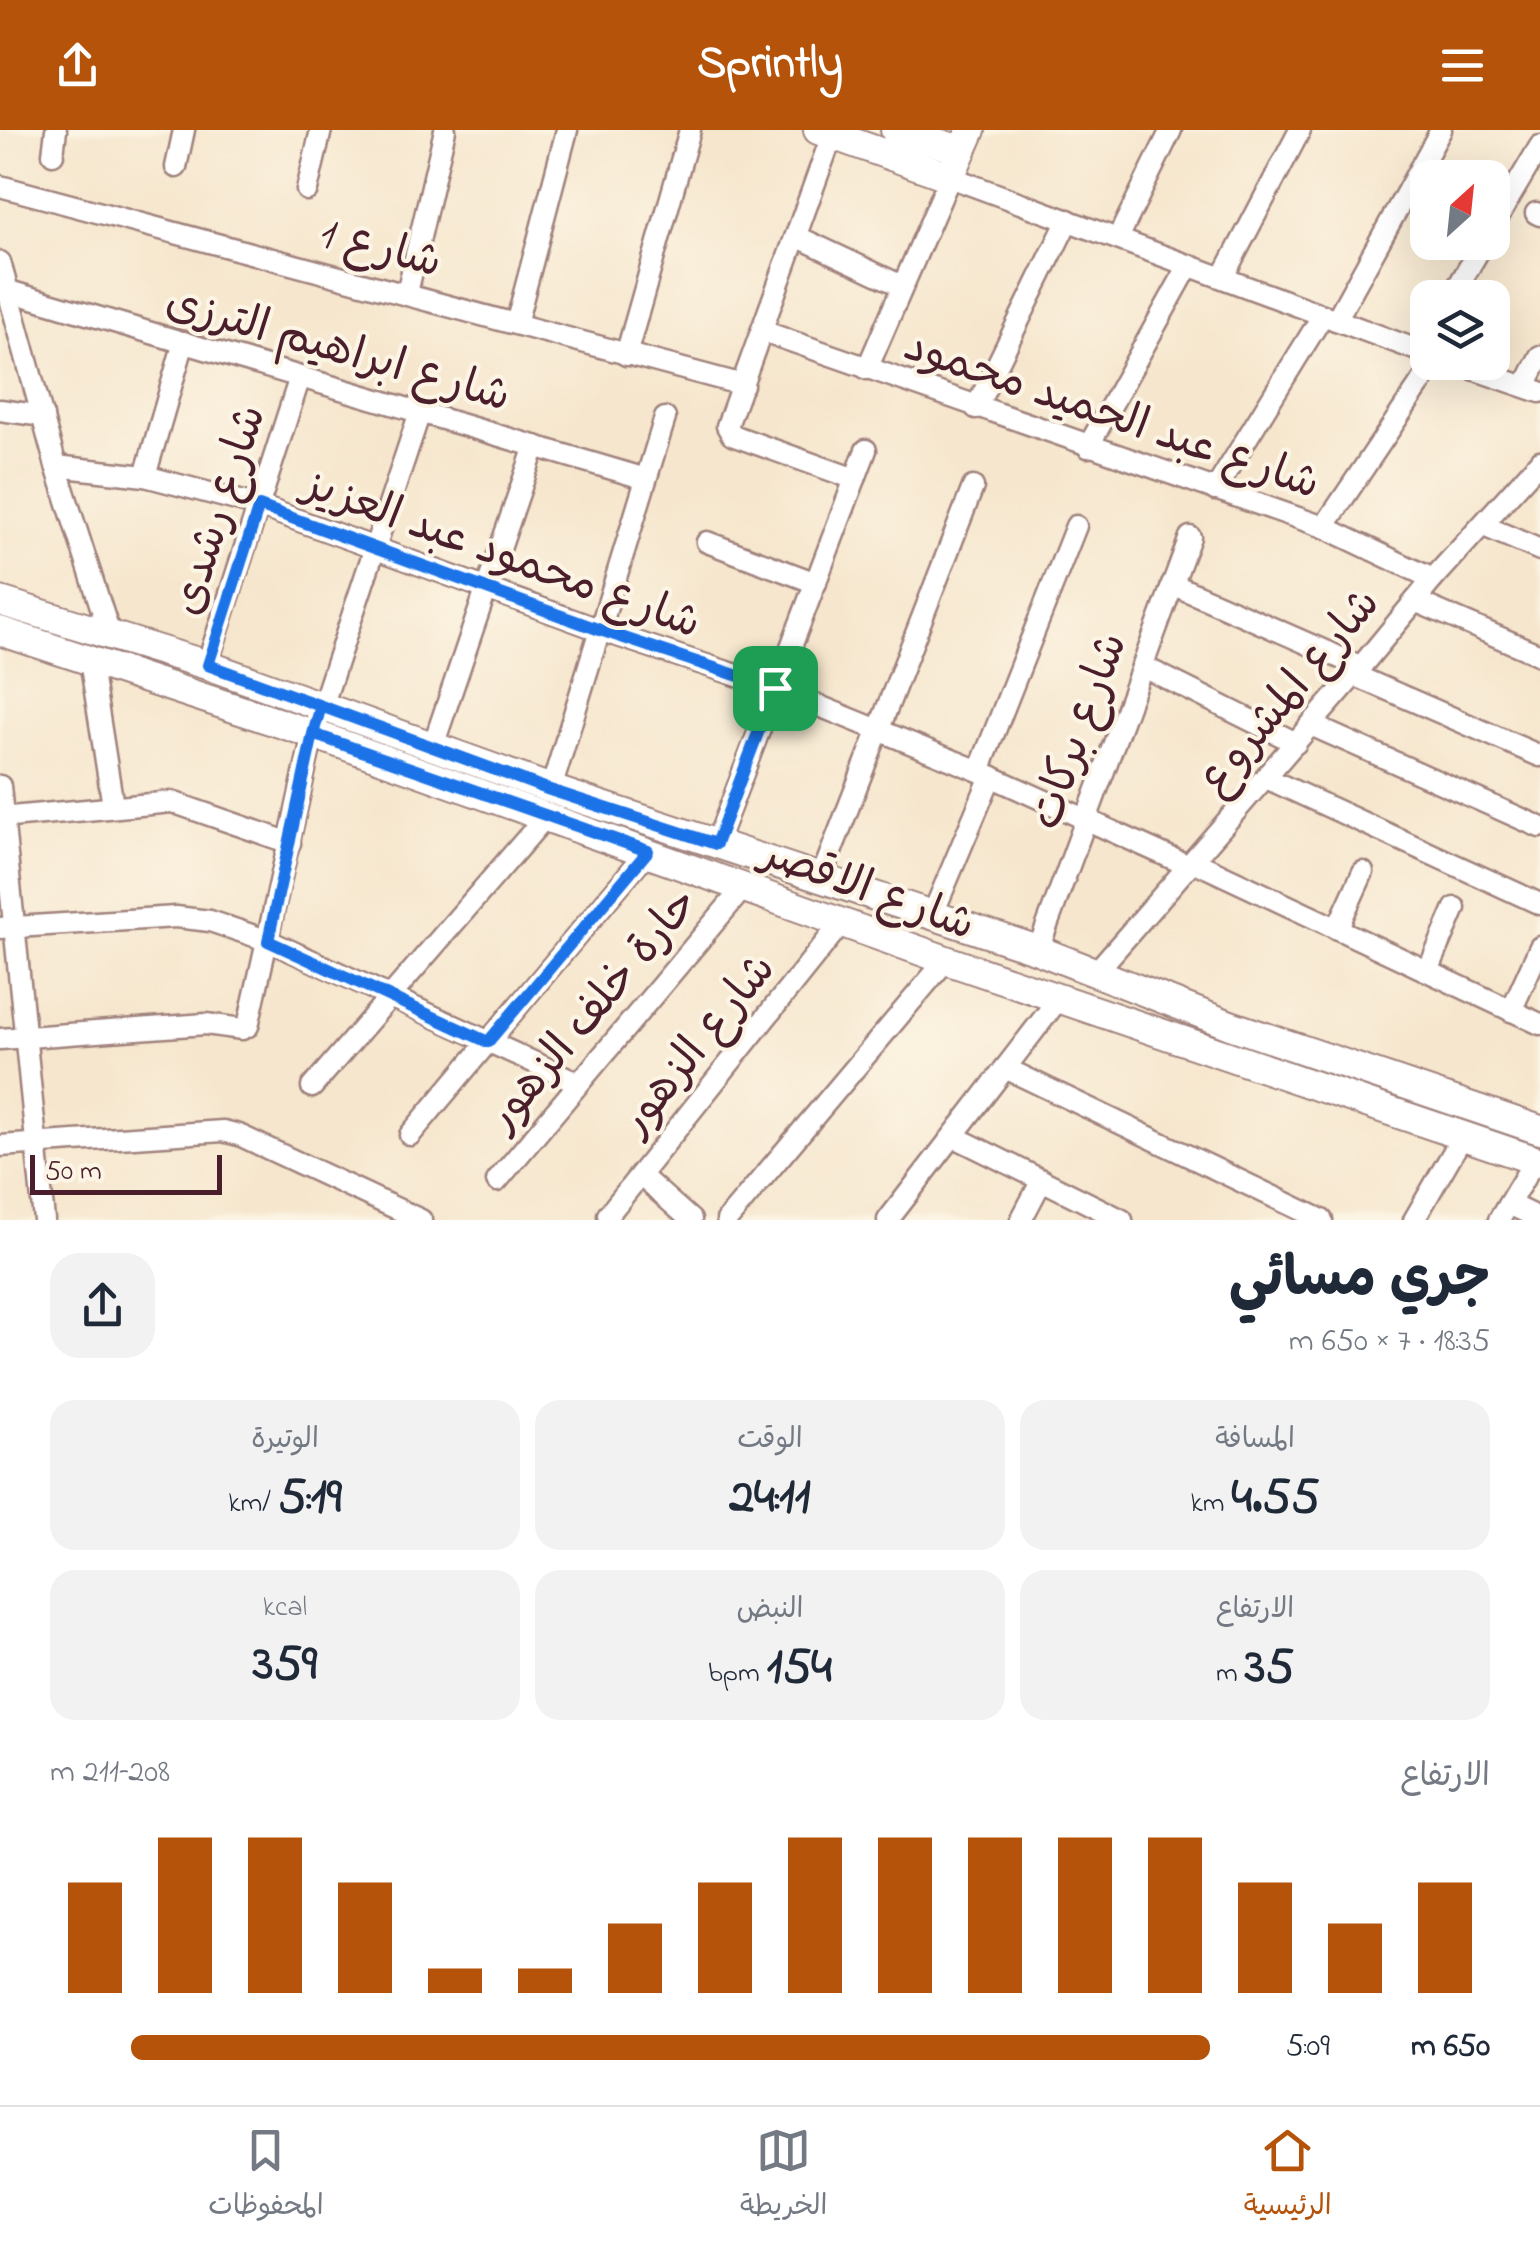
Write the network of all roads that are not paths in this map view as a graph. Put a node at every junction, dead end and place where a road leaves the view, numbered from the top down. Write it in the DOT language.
graph roads {
  1 [pos="56,130"];
  2 [pos="184,130"];
  3 [pos="321,130"];
  4 [pos="445,130"];
  5 [pos="567,130"];
  6 [pos="690,130"];
  7 [pos="895,130"];
  8 [pos="1171,130"];
  9 [pos="1300,130"];
  10 [pos="1441,130"];
  11 [pos="828,131"];
  12 [pos="966,140"];
  13 [pos="1540,146"];
  14 [pos="53,154"];
  15 [pos="176,167"];
  16 [pos="950,177"];
  17 [pos="0,186"];
  18 [pos="307,190"];
  19 [pos="1510,197"];
  20 [pos="1068,220"];
  21 [pos="796,236"];
  22 [pos="1118,238"];
  23 [pos="0,262"];
  24 [pos="1189,265"];
  25 [pos="1223,277"];
  26 [pos="902,286"];
  27 [pos="9,292"];
  28 [pos="408,293"];
  29 [pos="8,314"];
  30 [pos="1329,317"];
  31 [pos="516,324"];
  32 [pos="762,331"];
  33 [pos="184,342"];
  34 [pos="1410,346"];
  35 [pos="626,355"];
  36 [pos="1540,356"];
  37 [pos="867,369"];
  38 [pos="300,377"];
  39 [pos="1411,380"];
  40 [pos="1505,380"];
  41 [pos="742,384"];
  42 [pos="1532,389"];
  43 [pos="976,408"];
  44 [pos="0,410"];
  45 [pos="420,412"];
  46 [pos="43,416"];
  47 [pos="664,418"];
  48 [pos="535,446"];
  49 [pos="1088,447"];
  50 [pos="866,450"];
  51 [pos="1540,461"];
  52 [pos="56,466"];
  53 [pos="145,476"];
  54 [pos="646,479"];
  55 [pos="855,479"];
  56 [pos="973,487"];
  57 [pos="1215,490"];
  58 [pos="259,506"];
  59 [pos="1076,526"];
  60 [pos="1484,526"];
  61 [pos="1324,528"];
  62 [pos="1190,537"];
  63 [pos="707,542"];
  64 [pos="374,548"];
  65 [pos="1540,550"];
  66 [pos="1433,579"];
  67 [pos="816,582"];
  68 [pos="1172,584"];
  69 [pos="486,589"];
  70 [pos="0,602"];
  71 [pos="1415,602"];
  72 [pos="600,630"];
  73 [pos="0,631"];
  74 [pos="110,635"];
  75 [pos="1540,655"];
  76 [pos="90,660"];
  77 [pos="208,665"];
  78 [pos="1142,666"];
  79 [pos="1358,671"];
  80 [pos="775,688"];
  81 [pos="321,706"];
  82 [pos="1310,726"];
  83 [pos="879,728"];
  84 [pos="313,734"];
  85 [pos="1296,742"];
  86 [pos="433,746"];
  87 [pos="1540,756"];
  88 [pos="985,773"];
  89 [pos="1266,778"];
  90 [pos="0,786"];
  91 [pos="549,802"];
  92 [pos="113,806"];
  93 [pos="2,817"];
  94 [pos="1086,820"];
  95 [pos="1540,827"];
  96 [pos="290,843"];
  97 [pos="716,844"];
  98 [pos="648,851"];
  99 [pos="1191,863"];
  100 [pos="1363,872"];
  101 [pos="820,878"];
  102 [pos="744,887"];
  103 [pos="1540,904"];
  104 [pos="1455,908"];
  105 [pos="932,916"];
  106 [pos="843,921"];
  107 [pos="7,928"];
  108 [pos="1337,929"];
  109 [pos="268,941"];
  110 [pos="1540,948"];
  111 [pos="1038,950"];
  112 [pos="946,960"];
  113 [pos="1428,971"];
  114 [pos="1097,972"];
  115 [pos="390,996"];
  116 [pos="1060,997"];
  117 [pos="1511,1011"];
  118 [pos="1540,1024"];
  119 [pos="26,1037"];
  120 [pos="0,1038"];
  121 [pos="488,1042"];
  122 [pos="1005,1068"];
  123 [pos="579,1083"];
  124 [pos="312,1087"];
  125 [pos="1540,1130"];
  126 [pos="410,1135"];
  127 [pos="953,1136"];
  128 [pos="1462,1137"];
  129 [pos="37,1143"];
  130 [pos="0,1146"];
  131 [pos="1537,1161"];
  132 [pos="640,1176"];
  133 [pos="497,1180"];
  134 [pos="1042,1180"];
  135 [pos="1504,1212"];
  136 [pos="608,1214"];
  137 [pos="1540,1219"];
  138 [pos="44,1220"];
  139 [pos="421,1220"];
  140 [pos="691,1220"];
  141 [pos="727,1220"];
  142 [pos="888,1220"];
  143 [pos="1021,1220"];
  144 [pos="1122,1220"];
  145 [pos="1322,1220"];
  146 [pos="1414,1220"];
  1 -- 14 [label="street"];
  2 -- 15 [label="street"];
  3 -- 18 [label="street"];
  4 -- 28 [label="street"];
  5 -- 31 [label="street"];
  6 -- 35 [label="street"];
  7 -- 12 [label="street"];
  8 -- 22 [label="street"];
  9 -- 25 [label="street"];
  10 -- 30 [label="street"];
  11 -- 16 [label="street"];
  11 -- 21 [label="street"];
  12 -- 16 [label="street"];
  13 -- 19 [label="street"];
  16 -- 20 [label="street"];
  16 -- 26 [label="street"];
  17 -- 28 [label="street, شارع 1"];
  20 -- 22 [label="street"];
  20 -- 43 [label="street"];
  21 -- 26 [label="street"];
  21 -- 32 [label="street"];
  22 -- 24 [label="street"];
  23 -- 27 [label="street"];
  24 -- 25 [label="street"];
  24 -- 49 [label="street"];
  25 -- 30 [label="street"];
  26 -- 37 [label="street"];
  27 -- 29 [label="street"];
  27 -- 33 [label="street, شارع ابراهيم الترزى"];
  28 -- 31 [label="street, شارع 1"];
  29 -- 46 [label="street"];
  30 -- 34 [label="street"];
  30 -- 57 [label="street"];
  31 -- 35 [label="street, شارع 1"];
  32 -- 37 [label="street, شارع عبد الحميد محمود"];
  32 -- 41 [label="street"];
  33 -- 38 [label="street, شارع ابراهيم الترزى"];
  33 -- 53 [label="street"];
  35 -- 41 [label="street, شارع 1"];
  36 -- 42 [label="street"];
  37 -- 43 [label="street, شارع عبد الحميد محمود"];
  38 -- 45 [label="street, شارع ابراهيم الترزى"];
  38 -- 58 [label="street, شارع رشدى"];
  39 -- 61 [label="street"];
  40 -- 42 [label="street"];
  41 -- 55 [label="street"];
  43 -- 49 [label="street, شارع عبد الحميد محمود"];
  44 -- 46 [label="street"];
  45 -- 48 [label="street, شارع ابراهيم الترزى"];
  45 -- 64 [label="street"];
  46 -- 52 [label="street"];
  47 -- 54 [label="street"];
  48 -- 54 [label="street, شارع ابراهيم الترزى"];
  48 -- 69 [label="street"];
  49 -- 57 [label="street, شارع عبد الحميد محمود"];
  50 -- 55 [label="street"];
  51 -- 60 [label="street, شارع المشروع"];
  52 -- 53 [label="street, شارع محمود عبد العزيز"];
  52 -- 74 [label="street"];
  53 -- 58 [label="street, شارع محمود عبد العزيز"];
  54 -- 72 [label="street"];
  55 -- 67 [label="street"];
  56 -- 83 [label="street"];
  57 -- 61 [label="street, شارع عبد الحميد محمود"];
  58 -- 64 [label="street, شارع محمود عبد العزيز"];
  58 -- 77 [label="street, شارع رشدى"];
  59 -- 88 [label="street"];
  60 -- 65 [label="street"];
  60 -- 66 [label="street, شارع المشروع"];
  61 -- 66 [label="street, شارع عبد الحميد محمود"];
  62 -- 68 [label="street, شارع بركات"];
  63 -- 67 [label="street"];
  64 -- 69 [label="street, شارع محمود عبد العزيز"];
  64 -- 81 [label="street"];
  66 -- 71 [label="street, شارع المشروع"];
  67 -- 80 [label="street"];
  68 -- 78 [label="street, شارع بركات"];
  68 -- 79 [label="street"];
  69 -- 72 [label="street, شارع محمود عبد العزيز"];
  69 -- 86 [label="street"];
  70 -- 74 [label="street, شارع الاقصر"];
  71 -- 75 [label="street"];
  71 -- 79 [label="street, شارع المشروع"];
  72 -- 80 [label="street, شارع محمود عبد العزيز"];
  72 -- 91 [label="street"];
  73 -- 76 [label="street, شارع الاقصر"];
  74 -- 77 [label="street, شارع الاقصر"];
  76 -- 84 [label="street, شارع الاقصر"];
  76 -- 92 [label="street"];
  77 -- 81 [label="street, شارع الاقصر"];
  78 -- 85 [label="street"];
  78 -- 94 [label="street, شارع بركات"];
  79 -- 82 [label="street, شارع المشروع"];
  79 -- 87 [label="street"];
  80 -- 83 [label="street, شارع محمود عبد العزيز"];
  80 -- 97 [label="street"];
  81 -- 84 [label="street"];
  81 -- 86 [label="street, شارع الاقصر"];
  82 -- 85 [label="street, شارع المشروع"];
  82 -- 95 [label="street"];
  83 -- 88 [label="street, شارع محمود عبد العزيز"];
  83 -- 101 [label="street"];
  84 -- 91 [label="street, شارع الاقصر"];
  84 -- 96 [label="street"];
  85 -- 89 [label="street, شارع المشروع"];
  86 -- 91 [label="street, شارع الاقصر"];
  88 -- 94 [label="street, شارع محمود عبد العزيز"];
  88 -- 105 [label="street"];
  89 -- 99 [label="street, شارع المشروع"];
  89 -- 103 [label="street"];
  90 -- 93 [label="street"];
  91 -- 97 [label="street, شارع الاقصر"];
  91 -- 98 [label="street, شارع الاقصر"];
  91 -- 115 [label="street"];
  92 -- 93 [label="street"];
  92 -- 96 [label="street"];
  93 -- 107 [label="street"];
  94 -- 99 [label="street, شارع محمود عبد العزيز"];
  94 -- 111 [label="street, شارع بركات"];
  96 -- 109 [label="street"];
  97 -- 101 [label="street, شارع الاقصر"];
  98 -- 102 [label="street, شارع الاقصر"];
  98 -- 121 [label="street"];
  99 -- 108 [label="street, شارع محمود عبد العزيز"];
  99 -- 114 [label="street, شارع المشروع"];
  100 -- 108 [label="street"];
  101 -- 105 [label="street, شارع الاقصر"];
  102 -- 106 [label="street, شارع الاقصر"];
  102 -- 123 [label="street, حارة خلف الزهور"];
  104 -- 113 [label="street"];
  105 -- 111 [label="street, شارع الاقصر"];
  106 -- 112 [label="street, شارع الاقصر"];
  106 -- 132 [label="street, شارع الزهور"];
  107 -- 109 [label="street"];
  107 -- 119 [label="street"];
  108 -- 113 [label="street, شارع محمود عبد العزيز"];
  109 -- 115 [label="street"];
  109 -- 119 [label="street"];
  110 -- 117 [label="street"];
  111 -- 114 [label="street, شارع الاقصر"];
  112 -- 116 [label="street, شارع الاقصر"];
  112 -- 141 [label="street"];
  113 -- 117 [label="street, شارع محمود عبد العزيز"];
  114 -- 125 [label="street, شارع الاقصر"];
  115 -- 121 [label="street"];
  115 -- 124 [label="street"];
  116 -- 122 [label="street"];
  116 -- 128 [label="street, شارع الاقصر"];
  117 -- 118 [label="street, شارع محمود عبد العزيز"];
  119 -- 120 [label="street"];
  119 -- 129 [label="street"];
  121 -- 123 [label="street"];
  121 -- 126 [label="street"];
  122 -- 127 [label="street"];
  122 -- 145 [label="street"];
  123 -- 133 [label="street, حارة خلف الزهور"];
  127 -- 134 [label="street"];
  127 -- 142 [label="street"];
  128 -- 131 [label="street, شارع الاقصر"];
  128 -- 146 [label="street"];
  129 -- 130 [label="street"];
  129 -- 138 [label="street"];
  129 -- 139 [label="street"];
  131 -- 135 [label="street"];
  132 -- 136 [label="street, شارع الزهور"];
  132 -- 140 [label="street"];
  134 -- 143 [label="street"];
  134 -- 144 [label="street"];
  135 -- 137 [label="street"];
}
